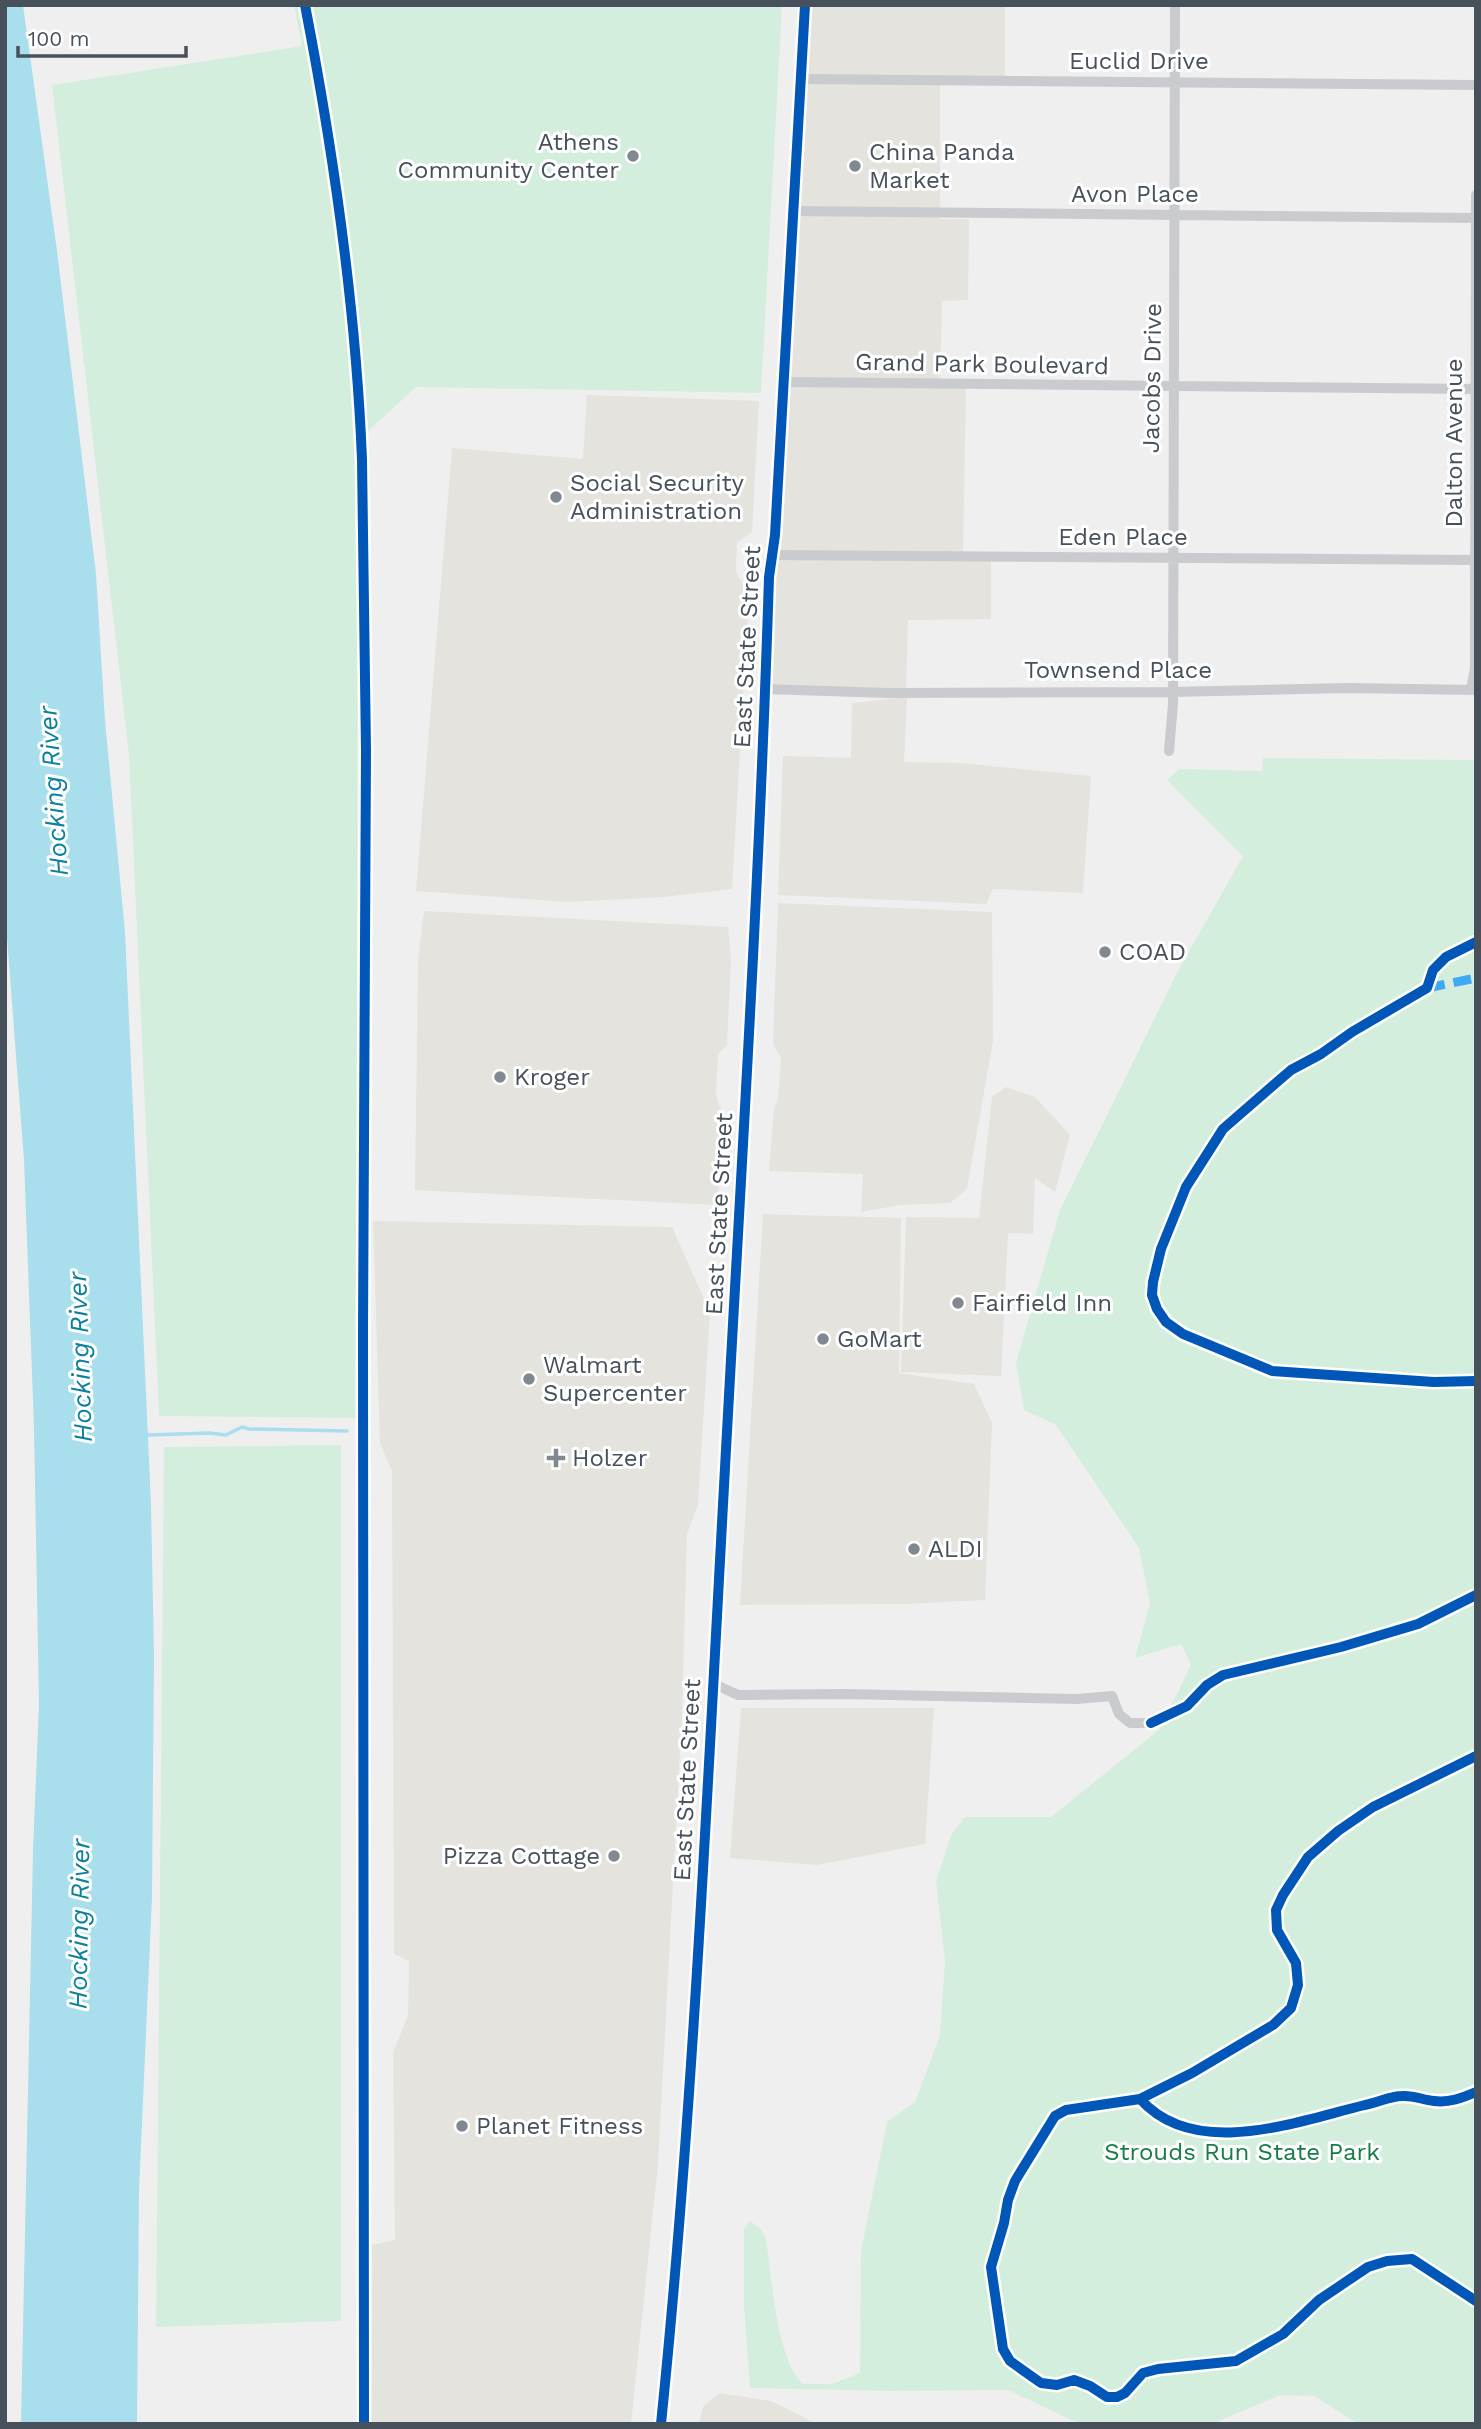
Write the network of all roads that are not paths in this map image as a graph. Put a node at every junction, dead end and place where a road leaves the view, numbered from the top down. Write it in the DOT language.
graph roads {
  1 [pos="805,5"];
  2 [pos="1175,5"];
  3 [pos="801,79"];
  4 [pos="1175,83"];
  5 [pos="1476,85"];
  6 [pos="1476,195"];
  7 [pos="793,211"];
  8 [pos="1174,216"];
  9 [pos="1476,218"];
  10 [pos="783,382"];
  11 [pos="1173,387"];
  12 [pos="1476,389"];
  13 [pos="1475,529"];
  14 [pos="772,555"];
  15 [pos="1172,558"];
  16 [pos="1474,560"];
  17 [pos="765,689"];
  18 [pos="1473,690"];
  19 [pos="1171,692"];
  20 [pos="1168,751"];
  21 [pos="714,1684"];
  22 [pos="1151,1723"];
  23 [pos="661,2424"];
  1 -- 3 [label="main road, East State Street"];
  2 -- 4 [label="street, Jacobs Drive"];
  3 -- 4 [label="street, Euclid Drive"];
  3 -- 7 [label="main road, East State Street"];
  4 -- 5 [label="street, Euclid Drive"];
  4 -- 8 [label="street, Jacobs Drive"];
  6 -- 9 [label="street, Dalton Avenue"];
  7 -- 8 [label="street, Avon Place"];
  7 -- 10 [label="main road, East State Street"];
  8 -- 9 [label="street, Avon Place"];
  8 -- 11 [label="street, Jacobs Drive"];
  9 -- 12 [label="street, Dalton Avenue"];
  10 -- 11 [label="street, Grand Park Boulevard"];
  10 -- 14 [label="main road, East State Street"];
  11 -- 12 [label="street, Grand Park Boulevard"];
  11 -- 15 [label="street, Jacobs Drive"];
  12 -- 13 [label="street, Dalton Avenue"];
  13 -- 16 [label="street, Dalton Avenue"];
  14 -- 15 [label="street, Eden Place"];
  14 -- 17 [label="main road, East State Street"];
  15 -- 16 [label="street, Eden Place"];
  15 -- 19 [label="street, Jacobs Drive"];
  16 -- 18 [label="street, Dalton Avenue"];
  17 -- 19 [label="street, Townsend Place"];
  17 -- 21 [label="main road, East State Street"];
  18 -- 19 [label="street, Townsend Place"];
  19 -- 20 [label="street, Jacobs Drive"];
  21 -- 22 [label="street"];
  21 -- 23 [label="main road, East State Street"];
}
